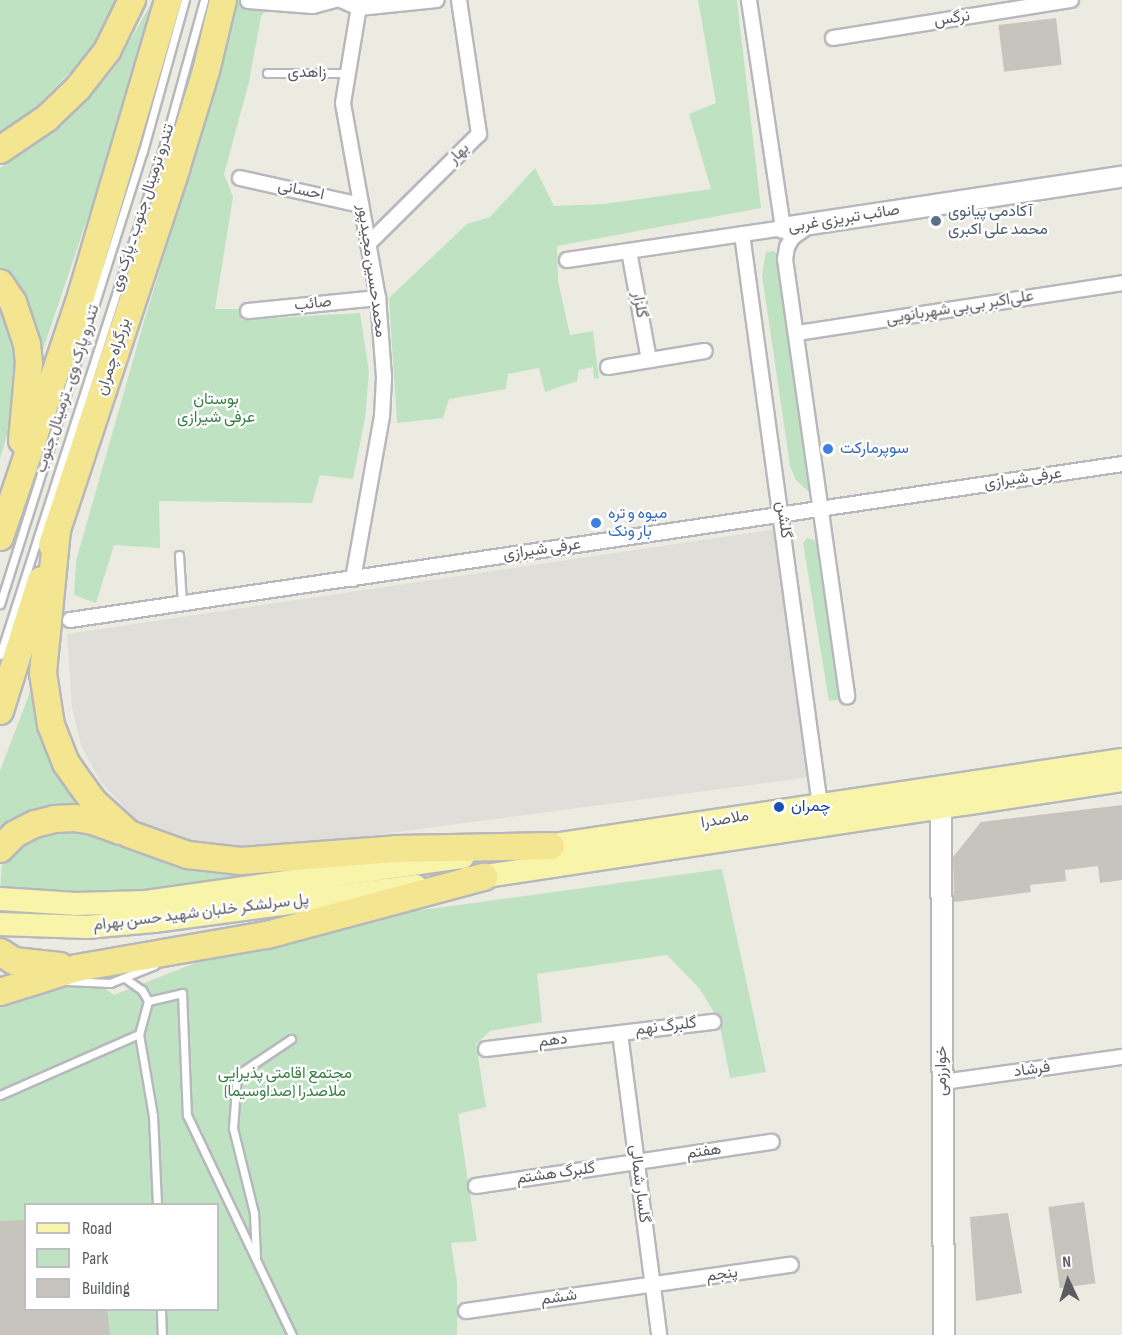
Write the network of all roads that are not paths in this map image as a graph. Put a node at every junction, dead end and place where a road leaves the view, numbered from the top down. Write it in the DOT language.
graph roads {
  1 [pos="132,0"];
  2 [pos="168,0"];
  3 [pos="185,0"];
  4 [pos="204,0"];
  5 [pos="335,0"];
  6 [pos="341,0"];
  7 [pos="437,0"];
  8 [pos="459,0"];
  9 [pos="749,0"];
  10 [pos="1071,0"];
  11 [pos="235,1"];
  12 [pos="360,4"];
  13 [pos="833,38"];
  14 [pos="267,73"];
  15 [pos="346,73"];
  16 [pos="0,150"];
  17 [pos="1122,177"];
  18 [pos="240,178"];
  19 [pos="362,205"];
  20 [pos="811,224"];
  21 [pos="783,228"];
  22 [pos="742,234"];
  23 [pos="368,244"];
  24 [pos="629,251"];
  25 [pos="567,260"];
  26 [pos="0,283"];
  27 [pos="1122,283"];
  28 [pos="378,298"];
  29 [pos="248,310"];
  30 [pos="797,333"];
  31 [pos="705,351"];
  32 [pos="648,360"];
  33 [pos="608,367"];
  34 [pos="1122,464"];
  35 [pos="19,480"];
  36 [pos="822,509"];
  37 [pos="782,514"];
  38 [pos="57,530"];
  39 [pos="0,537"];
  40 [pos="179,555"];
  41 [pos="353,579"];
  42 [pos="0,604"];
  43 [pos="182,604"];
  44 [pos="70,620"];
  45 [pos="0,655"];
  46 [pos="847,697"];
  47 [pos="0,711"];
  48 [pos="1122,760"];
  49 [pos="1122,780"];
  50 [pos="820,806"];
  51 [pos="941,808"];
  52 [pos="129,834"];
  53 [pos="551,846"];
  54 [pos="0,849"];
  55 [pos="400,865"];
  56 [pos="484,877"];
  57 [pos="401,888"];
  58 [pos="0,899"];
  59 [pos="0,924"];
  60 [pos="180,950"];
  61 [pos="0,952"];
  62 [pos="77,968"];
  63 [pos="45,976"];
  64 [pos="126,979"];
  65 [pos="0,992"];
  66 [pos="148,1001"];
  67 [pos="713,1022"];
  68 [pos="620,1033"];
  69 [pos="140,1034"];
  70 [pos="291,1039"];
  71 [pos="486,1049"];
  72 [pos="1122,1057"];
  73 [pos="943,1082"];
  74 [pos="0,1095"];
  75 [pos="772,1142"];
  76 [pos="636,1162"];
  77 [pos="476,1186"];
  78 [pos="157,1203"];
  79 [pos="256,1260"];
  80 [pos="791,1265"];
  81 [pos="652,1284"];
  82 [pos="161,1311"];
  83 [pos="466,1311"];
  84 [pos="162,1335"];
  85 [pos="292,1335"];
  86 [pos="659,1335"];
  87 [pos="944,1335"];
  1 -- 16 [label="highway"];
  2 -- 35 [label="highway"];
  3 -- 42 [label="lane, تندرو پارک وی ـ ترمینال جنوب"];
  4 -- 45 [label="lane, تندرو ترمینال جنوب ـ پارک وی"];
  5 -- 11 [label="street"];
  6 -- 12 [label="street"];
  7 -- 12 [label="street"];
  8 -- 23 [label="street, بهار"];
  9 -- 21 [label="street"];
  10 -- 13 [label="street, نرگس"];
  11 -- 38 [label="highway, بزرگراه چمران"];
  12 -- 15 [label="street, محمدحسین مجیدپور"];
  14 -- 15 [label="lane, زاهدی"];
  15 -- 19 [label="street, محمدحسین مجیدپور"];
  17 -- 20 [label="street, صائب تبریزی غربی"];
  18 -- 19 [label="street, احسانی"];
  19 -- 23 [label="street, محمدحسین مجیدپور"];
  20 -- 21 [label="street, صائب تبریزی غربی"];
  20 -- 30 [label="street"];
  21 -- 22 [label="street, صائب تبریزی غربی"];
  22 -- 24 [label="street, صائب تبریزی غربی"];
  22 -- 37 [label="street, گلشن"];
  23 -- 28 [label="street, محمدحسین مجیدپور"];
  24 -- 25 [label="street, صائب تبریزی غربی"];
  24 -- 32 [label="street, گلزار"];
  26 -- 35 [label="highway"];
  27 -- 30 [label="street, علی‌اکبر بی‌بی شهربانویی"];
  28 -- 29 [label="street, صائب"];
  28 -- 41 [label="street, محمدحسین مجیدپور"];
  30 -- 36 [label="street"];
  31 -- 32 [label="street"];
  32 -- 33 [label="street"];
  34 -- 36 [label="street, عرفی شیرازی"];
  35 -- 39 [label="highway"];
  36 -- 37 [label="street, عرفی شیرازی"];
  36 -- 46 [label="street"];
  37 -- 41 [label="street, عرفی شیرازی"];
  37 -- 50 [label="street, گلشن"];
  38 -- 47 [label="highway, بزرگراه چمران"];
  38 -- 52 [label="highway"];
  40 -- 43 [label="lane"];
  41 -- 43 [label="street, عرفی شیرازی"];
  43 -- 44 [label="street, عرفی شیرازی"];
  48 -- 50 [label="main road, ملاصدرا"];
  49 -- 51 [label="main road, ملاصدرا"];
  50 -- 53 [label="main road, ملاصدرا"];
  51 -- 56 [label="main road, ملاصدرا"];
  51 -- 73 [label="street, خوارزمی"];
  52 -- 53 [label="highway"];
  52 -- 54 [label="highway"];
  53 -- 55 [label="main road, ملاصدرا"];
  55 -- 58 [label="main road, پل سرلشکر خلبان شهید حسن بهرام"];
  56 -- 57 [label="main road, ملاصدرا"];
  56 -- 60 [label="highway"];
  57 -- 59 [label="main road, پل سرلشکر خلبان شهید حسن بهرام"];
  60 -- 62 [label="highway"];
  60 -- 64 [label="lane"];
  61 -- 62 [label="highway"];
  62 -- 63 [label="highway"];
  63 -- 64 [label="lane"];
  63 -- 65 [label="highway"];
  64 -- 66 [label="lane"];
  66 -- 69 [label="lane"];
  66 -- 79 [label="lane"];
  67 -- 68 [label="street, گلبرگ نهم"];
  68 -- 71 [label="street, دهم"];
  68 -- 76 [label="street, گلسار شمالی"];
  69 -- 74 [label="lane"];
  69 -- 78 [label="lane"];
  70 -- 79 [label="lane"];
  72 -- 73 [label="street, فرشاد"];
  73 -- 87 [label="street, خوارزمی"];
  75 -- 76 [label="street, هفتم"];
  76 -- 77 [label="street, گلبرگ هشتم"];
  76 -- 81 [label="street, گلسار شمالی"];
  79 -- 85 [label="lane"];
  80 -- 81 [label="street, پنجم"];
  81 -- 83 [label="street, ششم"];
  81 -- 86 [label="street, گلسار شمالی"];
  82 -- 84 [label="lane"];
}
